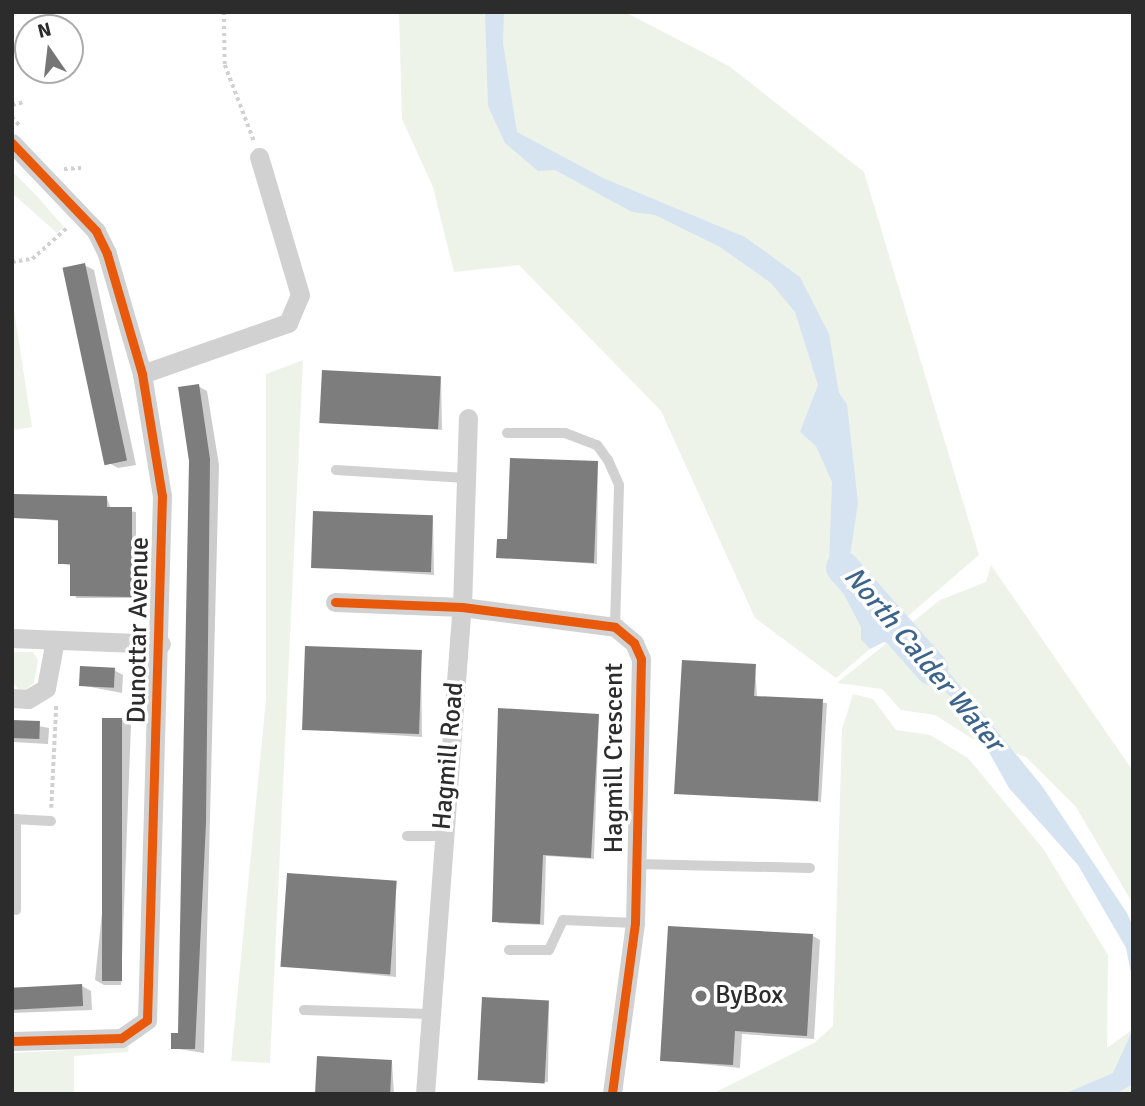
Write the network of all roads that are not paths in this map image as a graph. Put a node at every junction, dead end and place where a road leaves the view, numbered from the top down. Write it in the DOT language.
graph roads {
  1 [pos="12,143"];
  2 [pos="259,157"];
  3 [pos="142,374"];
  4 [pos="468,418"];
  5 [pos="507,433"];
  6 [pos="336,470"];
  7 [pos="466,478"];
  8 [pos="335,603"];
  9 [pos="462,607"];
  10 [pos="615,627"];
  11 [pos="12,638"];
  12 [pos="55,640"];
  13 [pos="161,644"];
  14 [pos="12,698"];
  15 [pos="14,819"];
  16 [pos="51,821"];
  17 [pos="407,836"];
  18 [pos="442,836"];
  19 [pos="636,864"];
  20 [pos="810,868"];
  21 [pos="16,910"];
  22 [pos="635,923"];
  23 [pos="509,950"];
  24 [pos="304,1010"];
  25 [pos="429,1014"];
  26 [pos="12,1041"];
  27 [pos="425,1094"];
  28 [pos="612,1094"];
  1 -- 3 [label="street, Dunottar Avenue"];
  2 -- 3 [label="street"];
  3 -- 13 [label="street, Dunottar Avenue"];
  4 -- 7 [label="street, Hagmill Road"];
  5 -- 10 [label="lane"];
  6 -- 7 [label="lane"];
  7 -- 9 [label="street, Hagmill Road"];
  8 -- 9 [label="street, Hagmill Crescent"];
  9 -- 10 [label="street, Hagmill Crescent"];
  9 -- 18 [label="street, Hagmill Road"];
  10 -- 19 [label="street, Hagmill Crescent"];
  11 -- 12 [label="street"];
  12 -- 13 [label="street"];
  12 -- 14 [label="street"];
  13 -- 26 [label="street, Dunottar Avenue"];
  15 -- 16 [label="lane"];
  15 -- 21 [label="lane"];
  17 -- 18 [label="lane"];
  18 -- 25 [label="street, Hagmill Road"];
  19 -- 20 [label="lane"];
  19 -- 22 [label="street, Hagmill Crescent"];
  22 -- 23 [label="lane"];
  22 -- 28 [label="street, Hagmill Crescent"];
  24 -- 25 [label="lane"];
  25 -- 27 [label="street, Hagmill Road"];
}
